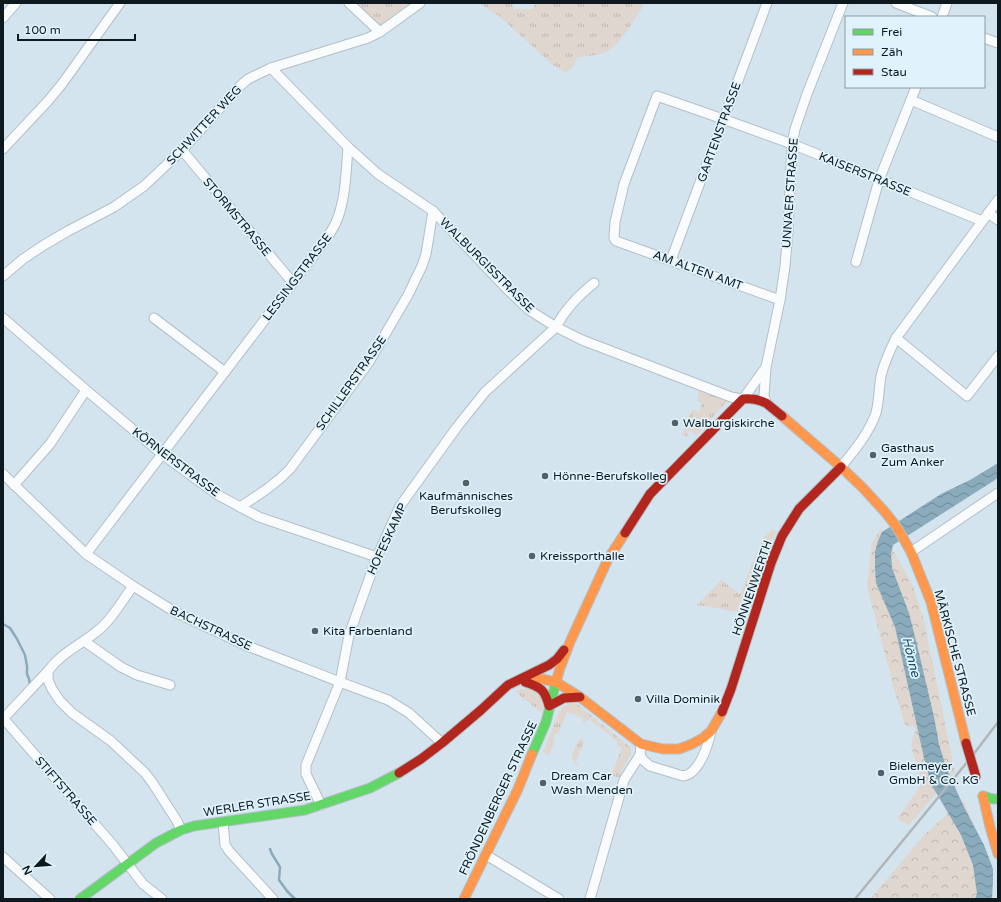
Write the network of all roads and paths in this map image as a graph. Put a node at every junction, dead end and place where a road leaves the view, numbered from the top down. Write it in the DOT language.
graph roads {
  1 [pos="16,3"];
  2 [pos="120,3"];
  3 [pos="349,3"];
  4 [pos="420,3"];
  5 [pos="767,3"];
  6 [pos="842,3"];
  7 [pos="896,3"];
  8 [pos="946,3"];
  9 [pos="929,16"];
  10 [pos="942,16"];
  11 [pos="3,18"];
  12 [pos="380,32"];
  13 [pos="985,38"];
  14 [pos="998,43"];
  15 [pos="271,68"];
  16 [pos="916,88"];
  17 [pos="911,100"];
  18 [pos="723,118"];
  19 [pos="998,137"];
  20 [pos="792,144"];
  21 [pos="348,147"];
  22 [pos="3,149"];
  23 [pos="182,150"];
  24 [pos="879,180"];
  25 [pos="998,200"];
  26 [pos="433,211"];
  27 [pos="988,213"];
  28 [pos="998,220"];
  29 [pos="982,221"];
  30 [pos="616,241"];
  31 [pos="671,260"];
  32 [pos="856,262"];
  33 [pos="3,276"];
  34 [pos="594,282"];
  35 [pos="293,283"];
  36 [pos="780,300"];
  37 [pos="3,318"];
  38 [pos="154,318"];
  39 [pos="556,327"];
  40 [pos="896,338"];
  41 [pos="998,356"];
  42 [pos="766,367"];
  43 [pos="225,372"];
  44 [pos="86,390"];
  45 [pos="742,399"];
  46 [pos="766,403"];
  47 [pos="162,454"];
  48 [pos="841,468"];
  49 [pos="3,474"];
  50 [pos="14,485"];
  51 [pos="998,493"];
  52 [pos="240,507"];
  53 [pos="909,549"];
  54 [pos="86,554"];
  55 [pos="376,557"];
  56 [pos="133,586"];
  57 [pos="84,641"];
  58 [pos="570,642"];
  59 [pos="48,671"];
  60 [pos="518,680"];
  61 [pos="340,682"];
  62 [pos="556,682"];
  63 [pos="170,685"];
  64 [pos="580,697"];
  65 [pos="549,706"];
  66 [pos="3,719"];
  67 [pos="711,731"];
  68 [pos="442,743"];
  69 [pos="641,744"];
  70 [pos="640,755"];
  71 [pos="980,787"];
  72 [pos="998,800"];
  73 [pos="321,805"];
  74 [pos="998,821"];
  75 [pos="223,822"];
  76 [pos="181,830"];
  77 [pos="998,854"];
  78 [pos="486,855"];
  79 [pos="3,857"];
  80 [pos="128,864"];
  81 [pos="50,899"];
  82 [pos="80,899"];
  83 [pos="162,899"];
  84 [pos="273,899"];
  85 [pos="464,899"];
  86 [pos="558,899"];
  87 [pos="591,899"];
  1 -- 11 [label="street"];
  2 -- 22 [label="street"];
  3 -- 12 [label="street"];
  4 -- 12 [label="street, SCHWITTER WEG"];
  5 -- 18 [label="street, GARTENSTRASSE"];
  6 -- 20 [label="street, UNNAER STRASSE"];
  7 -- 9 [label="street"];
  8 -- 10 [label="street"];
  12 -- 15 [label="street, SCHWITTER WEG"];
  13 -- 14 [label="street"];
  15 -- 21 [label="street, WALBURGISSTRASSE"];
  15 -- 23 [label="street, SCHWITTER WEG"];
  16 -- 17 [label="street"];
  17 -- 19 [label="street"];
  17 -- 24 [label="street"];
  18 -- 20 [label="street, KAISERSTRASSE"];
  18 -- 30 [label="street, KAISERSTRASSE"];
  18 -- 31 [label="street, GARTENSTRASSE"];
  20 -- 24 [label="street, KAISERSTRASSE"];
  20 -- 36 [label="street, UNNAER STRASSE"];
  21 -- 26 [label="street, WALBURGISSTRASSE"];
  21 -- 35 [label="street, LESSINGSTRASSE"];
  23 -- 33 [label="street, SCHWITTER WEG"];
  23 -- 35 [label="street, STORMSTRASSE"];
  24 -- 29 [label="street, KAISERSTRASSE"];
  24 -- 32 [label="street"];
  25 -- 27 [label="street"];
  26 -- 39 [label="street, WALBURGISSTRASSE"];
  26 -- 52 [label="street, SCHILLERSTRASSE"];
  27 -- 28 [label="street"];
  27 -- 29 [label="street"];
  29 -- 40 [label="street"];
  30 -- 31 [label="street, AM ALTEN AMT"];
  31 -- 36 [label="street, AM ALTEN AMT"];
  34 -- 39 [label="street, HOFESKAMP"];
  35 -- 43 [label="street, LESSINGSTRASSE"];
  36 -- 42 [label="street, UNNAER STRASSE"];
  37 -- 44 [label="street, KÖRNERSTRASSE"];
  38 -- 43 [label="street"];
  39 -- 45 [label="street, WALBURGISSTRASSE"];
  39 -- 55 [label="street, HOFESKAMP"];
  40 -- 41 [label="street"];
  40 -- 48 [label="street"];
  42 -- 45 [label="street, UNNAER STRASSE"];
  42 -- 46 [label="street, UNNAER STRASSE"];
  43 -- 47 [label="street, LESSINGSTRASSE"];
  44 -- 47 [label="street, KÖRNERSTRASSE"];
  44 -- 50 [label="street"];
  45 -- 46 [label="main road, MÄRKISCHE STRASSE"];
  45 -- 58 [label="main road, WERLER STRASSE"];
  46 -- 48 [label="main road, MÄRKISCHE STRASSE"];
  47 -- 52 [label="street, KÖRNERSTRASSE"];
  47 -- 54 [label="street, LESSINGSTRASSE"];
  48 -- 53 [label="main road, MÄRKISCHE STRASSE"];
  48 -- 67 [label="main road, HÖNNENWERTH"];
  49 -- 50 [label="street, BACHSTRASSE"];
  50 -- 54 [label="street, BACHSTRASSE"];
  51 -- 53 [label="street"];
  52 -- 55 [label="street, KÖRNERSTRASSE"];
  53 -- 71 [label="main road, MÄRKISCHE STRASSE, bridge"];
  54 -- 56 [label="street, BACHSTRASSE"];
  55 -- 61 [label="street, HOFESKAMP"];
  56 -- 57 [label="street"];
  56 -- 61 [label="street, BACHSTRASSE"];
  57 -- 59 [label="street"];
  57 -- 63 [label="street"];
  58 -- 60 [label="main road, WERLER STRASSE"];
  58 -- 62 [label="main road, WERLER STRASSE"];
  58 -- 64 [label="main road"];
  59 -- 66 [label="street"];
  59 -- 76 [label="street"];
  60 -- 62 [label="main road"];
  60 -- 65 [label="main road"];
  60 -- 68 [label="main road, WERLER STRASSE"];
  61 -- 68 [label="street, BACHSTRASSE"];
  61 -- 73 [label="street, HOFESKAMP"];
  62 -- 64 [label="main road, HÖNNENWERTH"];
  62 -- 65 [label="main road, FRÖNDENBERGER STRASSE"];
  64 -- 65 [label="main road"];
  64 -- 69 [label="main road, HÖNNENWERTH"];
  65 -- 78 [label="main road, FRÖNDENBERGER STRASSE"];
  66 -- 80 [label="street, STIFTSTRASSE"];
  67 -- 69 [label="main road, HÖNNENWERTH"];
  67 -- 70 [label="street, HÖNNENWERTH"];
  68 -- 73 [label="main road, WERLER STRASSE"];
  69 -- 70 [label="street"];
  70 -- 87 [label="street"];
  71 -- 72 [label="main road"];
  71 -- 74 [label="main road, MÄRKISCHE STRASSE"];
  71 -- 77 [label="main road"];
  73 -- 75 [label="main road, WERLER STRASSE"];
  75 -- 76 [label="main road, WERLER STRASSE"];
  75 -- 84 [label="street"];
  76 -- 80 [label="main road, WERLER STRASSE"];
  78 -- 85 [label="main road, FRÖNDENBERGER STRASSE"];
  78 -- 86 [label="street"];
  79 -- 81 [label="street"];
  80 -- 82 [label="main road, WERLER STRASSE"];
  80 -- 83 [label="street, STIFTSTRASSE"];
}
